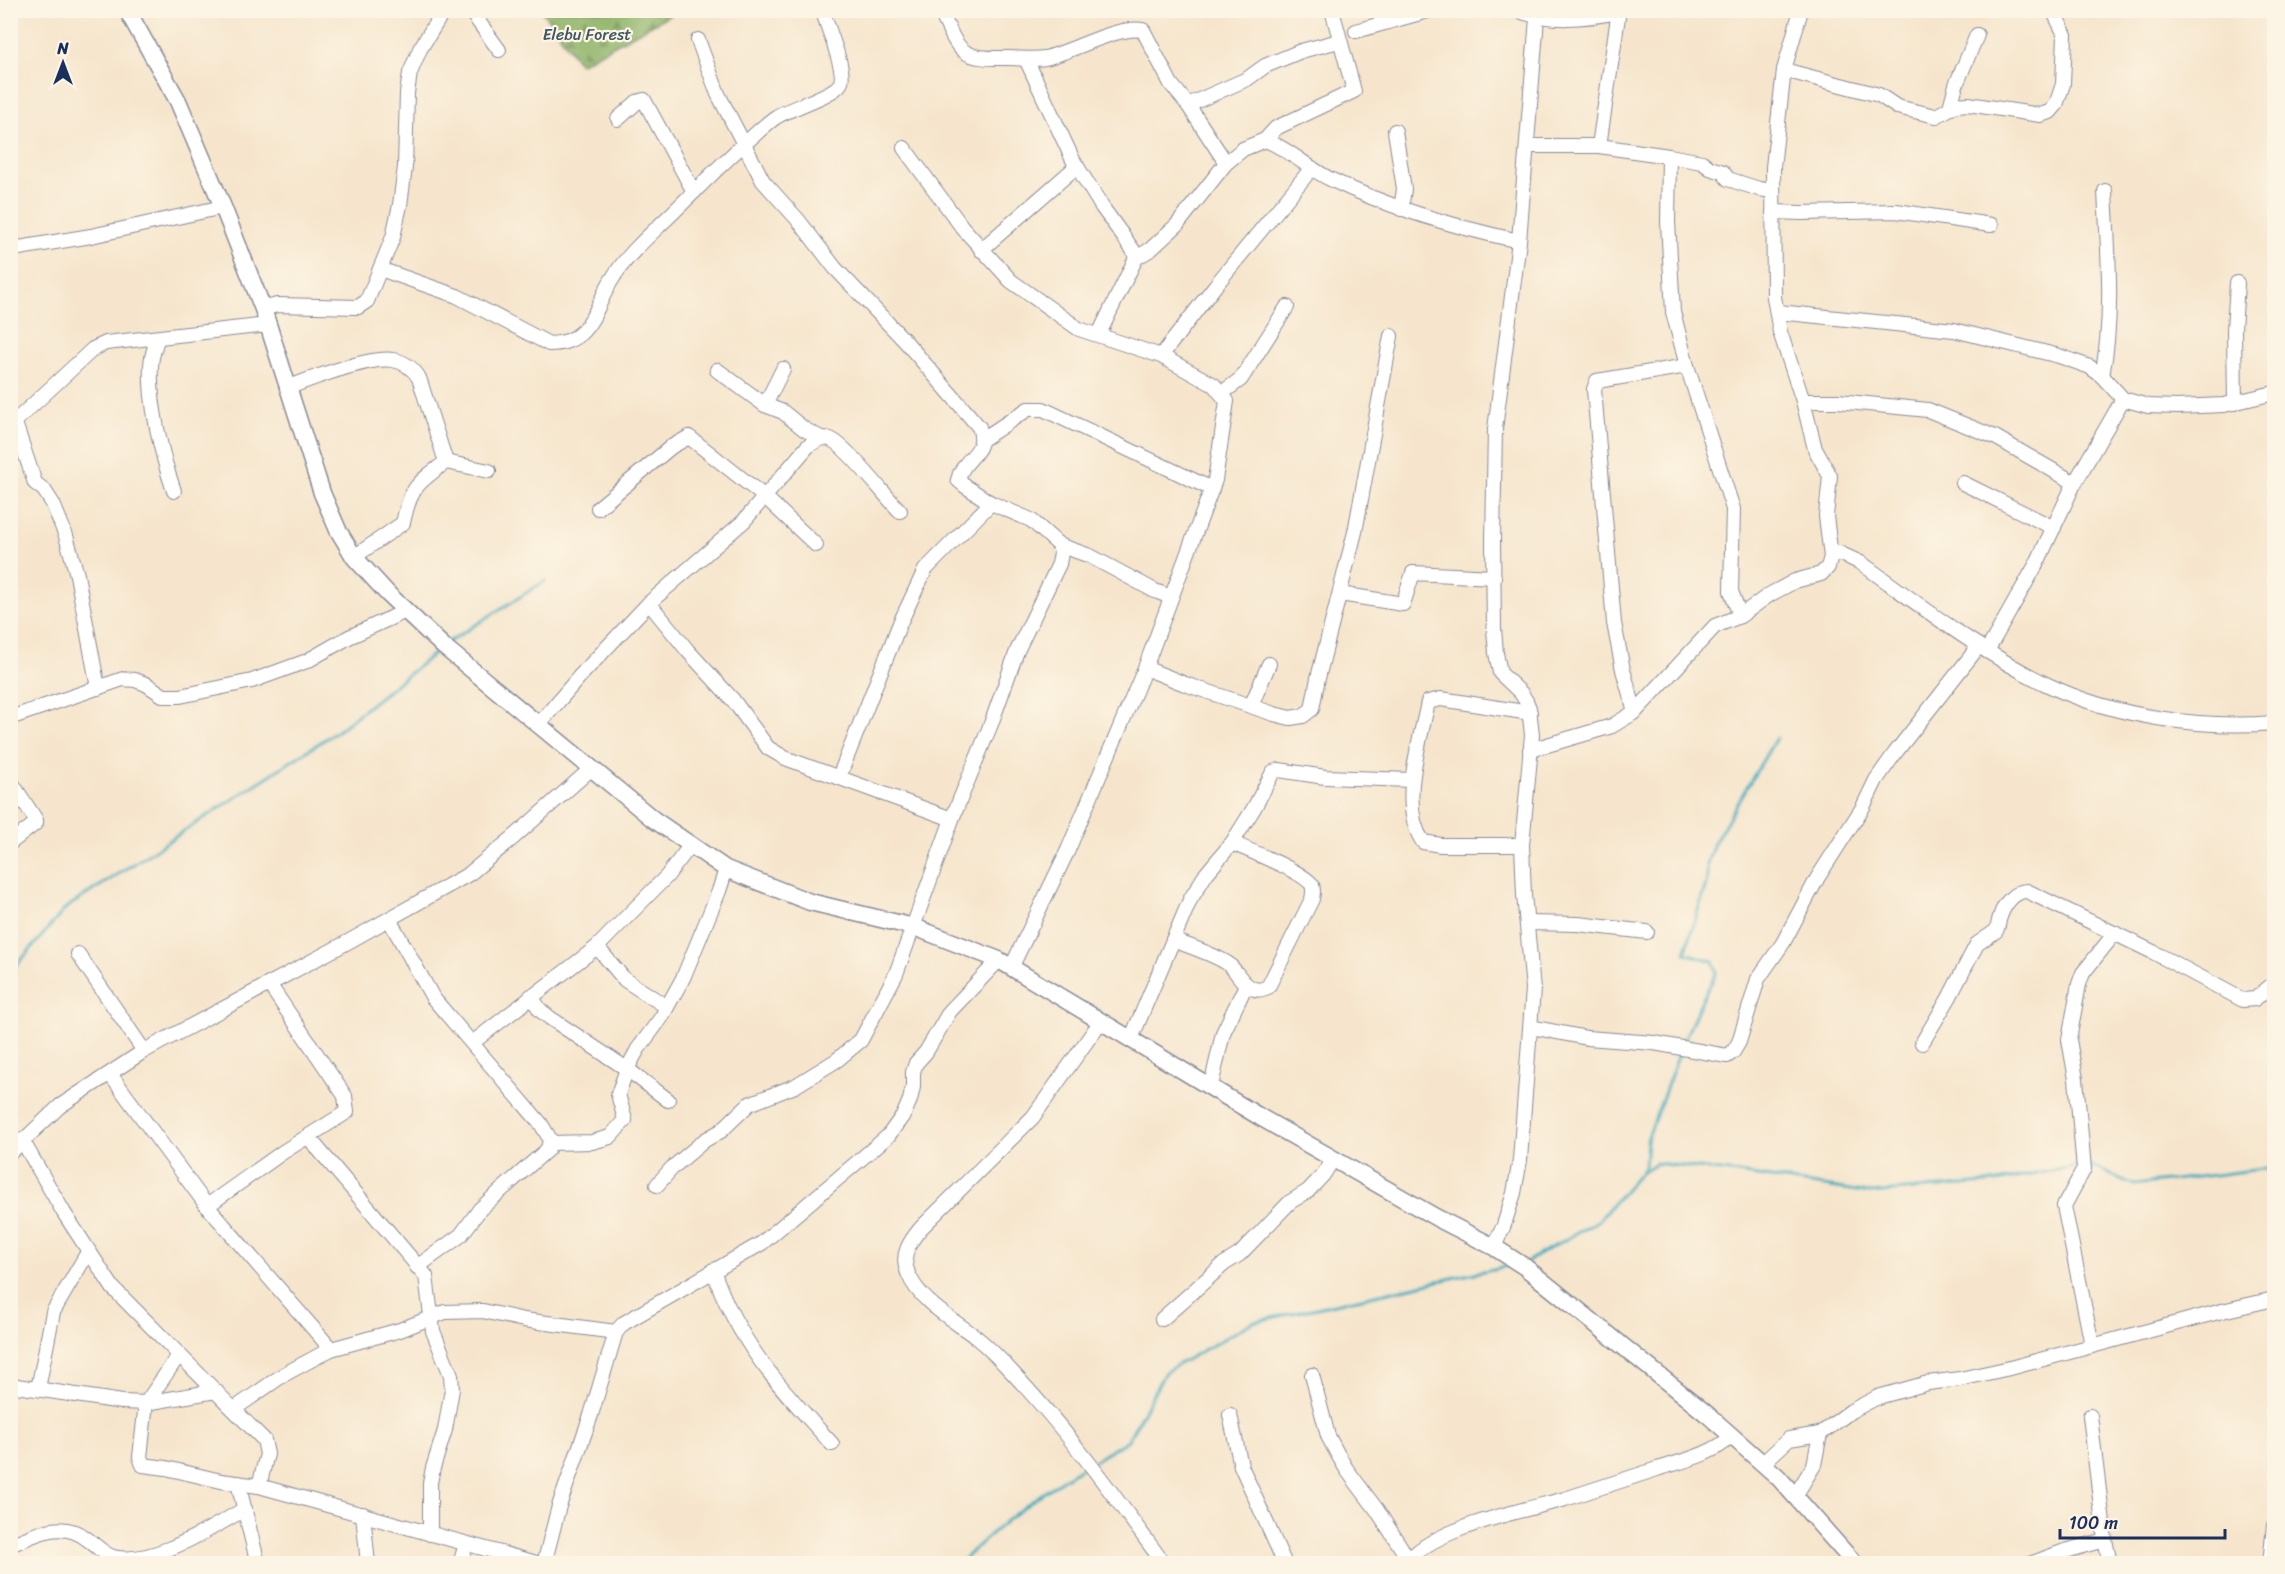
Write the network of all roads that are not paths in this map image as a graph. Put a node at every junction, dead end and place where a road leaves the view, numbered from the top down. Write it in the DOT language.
graph roads {
  1 [pos="127,10"];
  2 [pos="444,10"];
  3 [pos="470,10"];
  4 [pos="823,10"];
  5 [pos="940,10"];
  6 [pos="1332,10"];
  7 [pos="1431,10"];
  8 [pos="1515,10"];
  9 [pos="1801,10"];
  10 [pos="2053,10"];
  11 [pos="1619,11"];
  12 [pos="1537,18"];
  13 [pos="1356,31"];
  14 [pos="1977,35"];
  15 [pos="698,40"];
  16 [pos="1339,41"];
  17 [pos="500,50"];
  18 [pos="1026,59"];
  19 [pos="1784,70"];
  20 [pos="1188,105"];
  21 [pos="1950,107"];
  22 [pos="618,119"];
  23 [pos="1395,131"];
  24 [pos="1265,140"];
  25 [pos="743,144"];
  26 [pos="1527,146"];
  27 [pos="1599,146"];
  28 [pos="903,148"];
  29 [pos="1669,156"];
  30 [pos="1226,163"];
  31 [pos="1077,166"];
  32 [pos="1312,168"];
  33 [pos="1773,191"];
  34 [pos="2105,191"];
  35 [pos="694,192"];
  36 [pos="224,207"];
  37 [pos="1401,209"];
  38 [pos="1773,212"];
  39 [pos="1991,225"];
  40 [pos="1519,241"];
  41 [pos="13,249"];
  42 [pos="981,250"];
  43 [pos="1136,258"];
  44 [pos="380,269"];
  45 [pos="2237,283"];
  46 [pos="1287,307"];
  47 [pos="1778,312"];
  48 [pos="266,317"];
  49 [pos="1099,334"];
  50 [pos="1391,336"];
  51 [pos="157,339"];
  52 [pos="1161,356"];
  53 [pos="1688,366"];
  54 [pos="783,369"];
  55 [pos="717,370"];
  56 [pos="2103,376"];
  57 [pos="287,388"];
  58 [pos="1222,393"];
  59 [pos="2274,393"];
  60 [pos="2123,399"];
  61 [pos="1803,401"];
  62 [pos="2235,403"];
  63 [pos="765,405"];
  64 [pos="13,424"];
  65 [pos="821,438"];
  66 [pos="983,439"];
  67 [pos="446,462"];
  68 [pos="489,471"];
  69 [pos="1963,483"];
  70 [pos="2075,483"];
  71 [pos="1212,489"];
  72 [pos="174,490"];
  73 [pos="765,497"];
  74 [pos="991,503"];
  75 [pos="598,508"];
  76 [pos="900,511"];
  77 [pos="2054,528"];
  78 [pos="816,545"];
  79 [pos="1059,545"];
  80 [pos="354,557"];
  81 [pos="1831,557"];
  82 [pos="1494,577"];
  83 [pos="1340,594"];
  84 [pos="1171,597"];
  85 [pos="649,603"];
  86 [pos="406,612"];
  87 [pos="1740,616"];
  88 [pos="1983,648"];
  89 [pos="1269,664"];
  90 [pos="1145,668"];
  91 [pos="98,688"];
  92 [pos="1251,706"];
  93 [pos="1635,712"];
  94 [pos="1530,713"];
  95 [pos="10,718"];
  96 [pos="2274,723"];
  97 [pos="539,724"];
  98 [pos="1530,750"];
  99 [pos="592,768"];
  100 [pos="838,777"];
  101 [pos="10,780"];
  102 [pos="1412,780"];
  103 [pos="952,819"];
  104 [pos="10,843"];
  105 [pos="1232,843"];
  106 [pos="690,846"];
  107 [pos="1522,846"];
  108 [pos="726,869"];
  109 [pos="389,919"];
  110 [pos="1527,923"];
  111 [pos="914,927"];
  112 [pos="1647,932"];
  113 [pos="2115,933"];
  114 [pos="1173,940"];
  115 [pos="597,947"];
  116 [pos="78,954"];
  117 [pos="1005,963"];
  118 [pos="2274,983"];
  119 [pos="268,984"];
  120 [pos="1246,986"];
  121 [pos="531,996"];
  122 [pos="667,1007"];
  123 [pos="1101,1021"];
  124 [pos="1531,1027"];
  125 [pos="1131,1038"];
  126 [pos="472,1043"];
  127 [pos="1922,1043"];
  128 [pos="144,1052"];
  129 [pos="627,1068"];
  130 [pos="110,1074"];
  131 [pos="1211,1086"];
  132 [pos="668,1100"];
  133 [pos="309,1138"];
  134 [pos="22,1140"];
  135 [pos="550,1143"];
  136 [pos="10,1153"];
  137 [pos="1334,1159"];
  138 [pos="657,1185"];
  139 [pos="207,1206"];
  140 [pos="1494,1246"];
  141 [pos="88,1252"];
  142 [pos="417,1267"];
  143 [pos="713,1270"];
  144 [pos="2274,1299"];
  145 [pos="431,1318"];
  146 [pos="1162,1319"];
  147 [pos="616,1332"];
  148 [pos="2092,1345"];
  149 [pos="331,1349"];
  150 [pos="178,1355"];
  151 [pos="1312,1375"];
  152 [pos="10,1385"];
  153 [pos="38,1389"];
  154 [pos="216,1391"];
  155 [pos="146,1404"];
  156 [pos="234,1409"];
  157 [pos="1230,1415"];
  158 [pos="2090,1416"];
  159 [pos="1820,1434"];
  160 [pos="1732,1436"];
  161 [pos="832,1444"];
  162 [pos="1762,1464"];
  163 [pos="238,1483"];
  164 [pos="259,1486"];
  165 [pos="1795,1496"];
  166 [pos="245,1509"];
  167 [pos="363,1514"];
  168 [pos="2274,1525"];
  169 [pos="430,1534"];
  170 [pos="2105,1540"];
  171 [pos="466,1544"];
  172 [pos="10,1545"];
  173 [pos="1408,1562"];
  174 [pos="1850,1562"];
  175 [pos="258,1563"];
  176 [pos="368,1563"];
  177 [pos="460,1563"];
  178 [pos="542,1563"];
  179 [pos="1164,1563"];
  180 [pos="1285,1563"];
  181 [pos="2030,1563"];
  182 [pos="2110,1563"];
  183 [pos="2270,1563"];
  1 -- 36 [label="main road"];
  2 -- 44 [label="street"];
  3 -- 17 [label="street"];
  4 -- 25 [label="street"];
  5 -- 18 [label="street"];
  6 -- 16 [label="street"];
  7 -- 13 [label="street"];
  8 -- 12 [label="street"];
  9 -- 19 [label="street"];
  10 -- 21 [label="street"];
  11 -- 12 [label="street"];
  11 -- 27 [label="street"];
  12 -- 26 [label="street"];
  14 -- 21 [label="street"];
  15 -- 25 [label="street"];
  16 -- 20 [label="street"];
  16 -- 24 [label="street"];
  18 -- 20 [label="street"];
  18 -- 31 [label="street"];
  19 -- 21 [label="street"];
  19 -- 33 [label="street"];
  20 -- 30 [label="street"];
  22 -- 35 [label="street"];
  23 -- 37 [label="street"];
  24 -- 30 [label="street"];
  24 -- 32 [label="street"];
  25 -- 35 [label="street"];
  25 -- 66 [label="street"];
  26 -- 27 [label="street"];
  26 -- 40 [label="street"];
  27 -- 29 [label="street"];
  28 -- 42 [label="street"];
  29 -- 33 [label="street"];
  29 -- 53 [label="street"];
  30 -- 43 [label="street"];
  31 -- 42 [label="street"];
  31 -- 43 [label="street"];
  32 -- 37 [label="street"];
  32 -- 52 [label="street"];
  33 -- 38 [label="street"];
  34 -- 56 [label="street"];
  35 -- 44 [label="street"];
  36 -- 41 [label="street"];
  36 -- 48 [label="main road"];
  37 -- 40 [label="street"];
  38 -- 39 [label="street"];
  38 -- 47 [label="street"];
  40 -- 82 [label="street"];
  42 -- 49 [label="street"];
  43 -- 49 [label="street"];
  44 -- 48 [label="street"];
  45 -- 62 [label="street"];
  46 -- 58 [label="street"];
  47 -- 56 [label="street"];
  47 -- 61 [label="street"];
  48 -- 51 [label="street"];
  48 -- 57 [label="main road"];
  49 -- 52 [label="street"];
  50 -- 83 [label="street"];
  51 -- 64 [label="street"];
  51 -- 72 [label="street"];
  52 -- 58 [label="street"];
  53 -- 87 [label="street"];
  53 -- 93 [label="street"];
  54 -- 63 [label="street"];
  55 -- 63 [label="street"];
  56 -- 60 [label="street"];
  57 -- 67 [label="street"];
  57 -- 80 [label="main road"];
  58 -- 71 [label="street"];
  59 -- 62 [label="street"];
  60 -- 62 [label="street"];
  60 -- 70 [label="street"];
  61 -- 70 [label="street"];
  61 -- 81 [label="street"];
  63 -- 65 [label="street"];
  64 -- 91 [label="street"];
  65 -- 73 [label="street"];
  65 -- 76 [label="street"];
  66 -- 71 [label="street"];
  66 -- 74 [label="street"];
  67 -- 68 [label="street"];
  67 -- 80 [label="street"];
  69 -- 77 [label="street"];
  70 -- 77 [label="street"];
  71 -- 84 [label="street"];
  73 -- 75 [label="street"];
  73 -- 78 [label="street"];
  73 -- 85 [label="street"];
  74 -- 79 [label="street"];
  74 -- 100 [label="street"];
  77 -- 88 [label="street"];
  79 -- 84 [label="street"];
  79 -- 103 [label="street"];
  80 -- 86 [label="main road"];
  81 -- 87 [label="street"];
  81 -- 88 [label="street"];
  82 -- 83 [label="street"];
  82 -- 94 [label="street"];
  83 -- 92 [label="street"];
  84 -- 90 [label="street"];
  85 -- 97 [label="street"];
  85 -- 100 [label="street"];
  86 -- 91 [label="street"];
  86 -- 97 [label="main road"];
  87 -- 93 [label="street"];
  88 -- 96 [label="street"];
  88 -- 124 [label="street"];
  89 -- 92 [label="street"];
  90 -- 92 [label="street"];
  90 -- 117 [label="street"];
  91 -- 95 [label="street"];
  93 -- 98 [label="street"];
  94 -- 98 [label="street"];
  94 -- 102 [label="street"];
  97 -- 99 [label="main road"];
  98 -- 107 [label="street"];
  99 -- 106 [label="main road"];
  99 -- 109 [label="street"];
  100 -- 103 [label="street"];
  101 -- 104 [label="street"];
  102 -- 105 [label="street"];
  102 -- 107 [label="street"];
  103 -- 111 [label="street"];
  105 -- 114 [label="street"];
  105 -- 120 [label="street"];
  106 -- 108 [label="main road"];
  106 -- 115 [label="street"];
  107 -- 110 [label="street"];
  108 -- 111 [label="main road"];
  108 -- 122 [label="street"];
  109 -- 119 [label="street"];
  109 -- 126 [label="street"];
  110 -- 112 [label="street"];
  110 -- 124 [label="street"];
  111 -- 117 [label="main road"];
  111 -- 138 [label="street"];
  113 -- 118 [label="street"];
  113 -- 127 [label="street"];
  113 -- 148 [label="street"];
  114 -- 120 [label="street"];
  114 -- 125 [label="street"];
  115 -- 121 [label="street"];
  115 -- 122 [label="street"];
  116 -- 128 [label="street"];
  117 -- 123 [label="main road"];
  117 -- 143 [label="street"];
  119 -- 128 [label="street"];
  119 -- 133 [label="street"];
  120 -- 131 [label="street"];
  121 -- 126 [label="street"];
  121 -- 129 [label="street"];
  122 -- 129 [label="street"];
  123 -- 125 [label="main road"];
  123 -- 179 [label="street"];
  124 -- 140 [label="street"];
  125 -- 131 [label="main road"];
  126 -- 135 [label="street"];
  128 -- 130 [label="street"];
  129 -- 132 [label="street"];
  129 -- 135 [label="street"];
  130 -- 134 [label="street"];
  130 -- 139 [label="street"];
  131 -- 137 [label="main road"];
  133 -- 139 [label="street"];
  133 -- 142 [label="street"];
  134 -- 136 [label="street"];
  134 -- 141 [label="street"];
  135 -- 142 [label="street"];
  137 -- 140 [label="main road"];
  137 -- 146 [label="street"];
  139 -- 149 [label="street"];
  140 -- 160 [label="main road"];
  141 -- 150 [label="street"];
  141 -- 153 [label="street"];
  142 -- 145 [label="street"];
  143 -- 147 [label="street"];
  143 -- 161 [label="street"];
  144 -- 148 [label="street"];
  145 -- 147 [label="street"];
  145 -- 149 [label="street"];
  145 -- 169 [label="street"];
  147 -- 178 [label="street"];
  148 -- 159 [label="street"];
  149 -- 156 [label="street"];
  150 -- 154 [label="street"];
  150 -- 155 [label="street"];
  151 -- 173 [label="street"];
  152 -- 153 [label="street"];
  153 -- 155 [label="street"];
  154 -- 155 [label="street"];
  154 -- 156 [label="street"];
  155 -- 163 [label="street"];
  156 -- 164 [label="street"];
  157 -- 180 [label="street"];
  158 -- 170 [label="street"];
  159 -- 162 [label="street"];
  159 -- 165 [label="street"];
  160 -- 162 [label="main road"];
  160 -- 173 [label="street"];
  162 -- 165 [label="main road"];
  163 -- 164 [label="street"];
  163 -- 166 [label="street"];
  164 -- 167 [label="street"];
  165 -- 174 [label="main road"];
  166 -- 172 [label="street"];
  166 -- 175 [label="street"];
  167 -- 169 [label="street"];
  167 -- 176 [label="street"];
  168 -- 183 [label="street"];
  169 -- 171 [label="street"];
  170 -- 181 [label="street"];
  170 -- 182 [label="street"];
  171 -- 177 [label="street"];
  171 -- 178 [label="street"];
}
